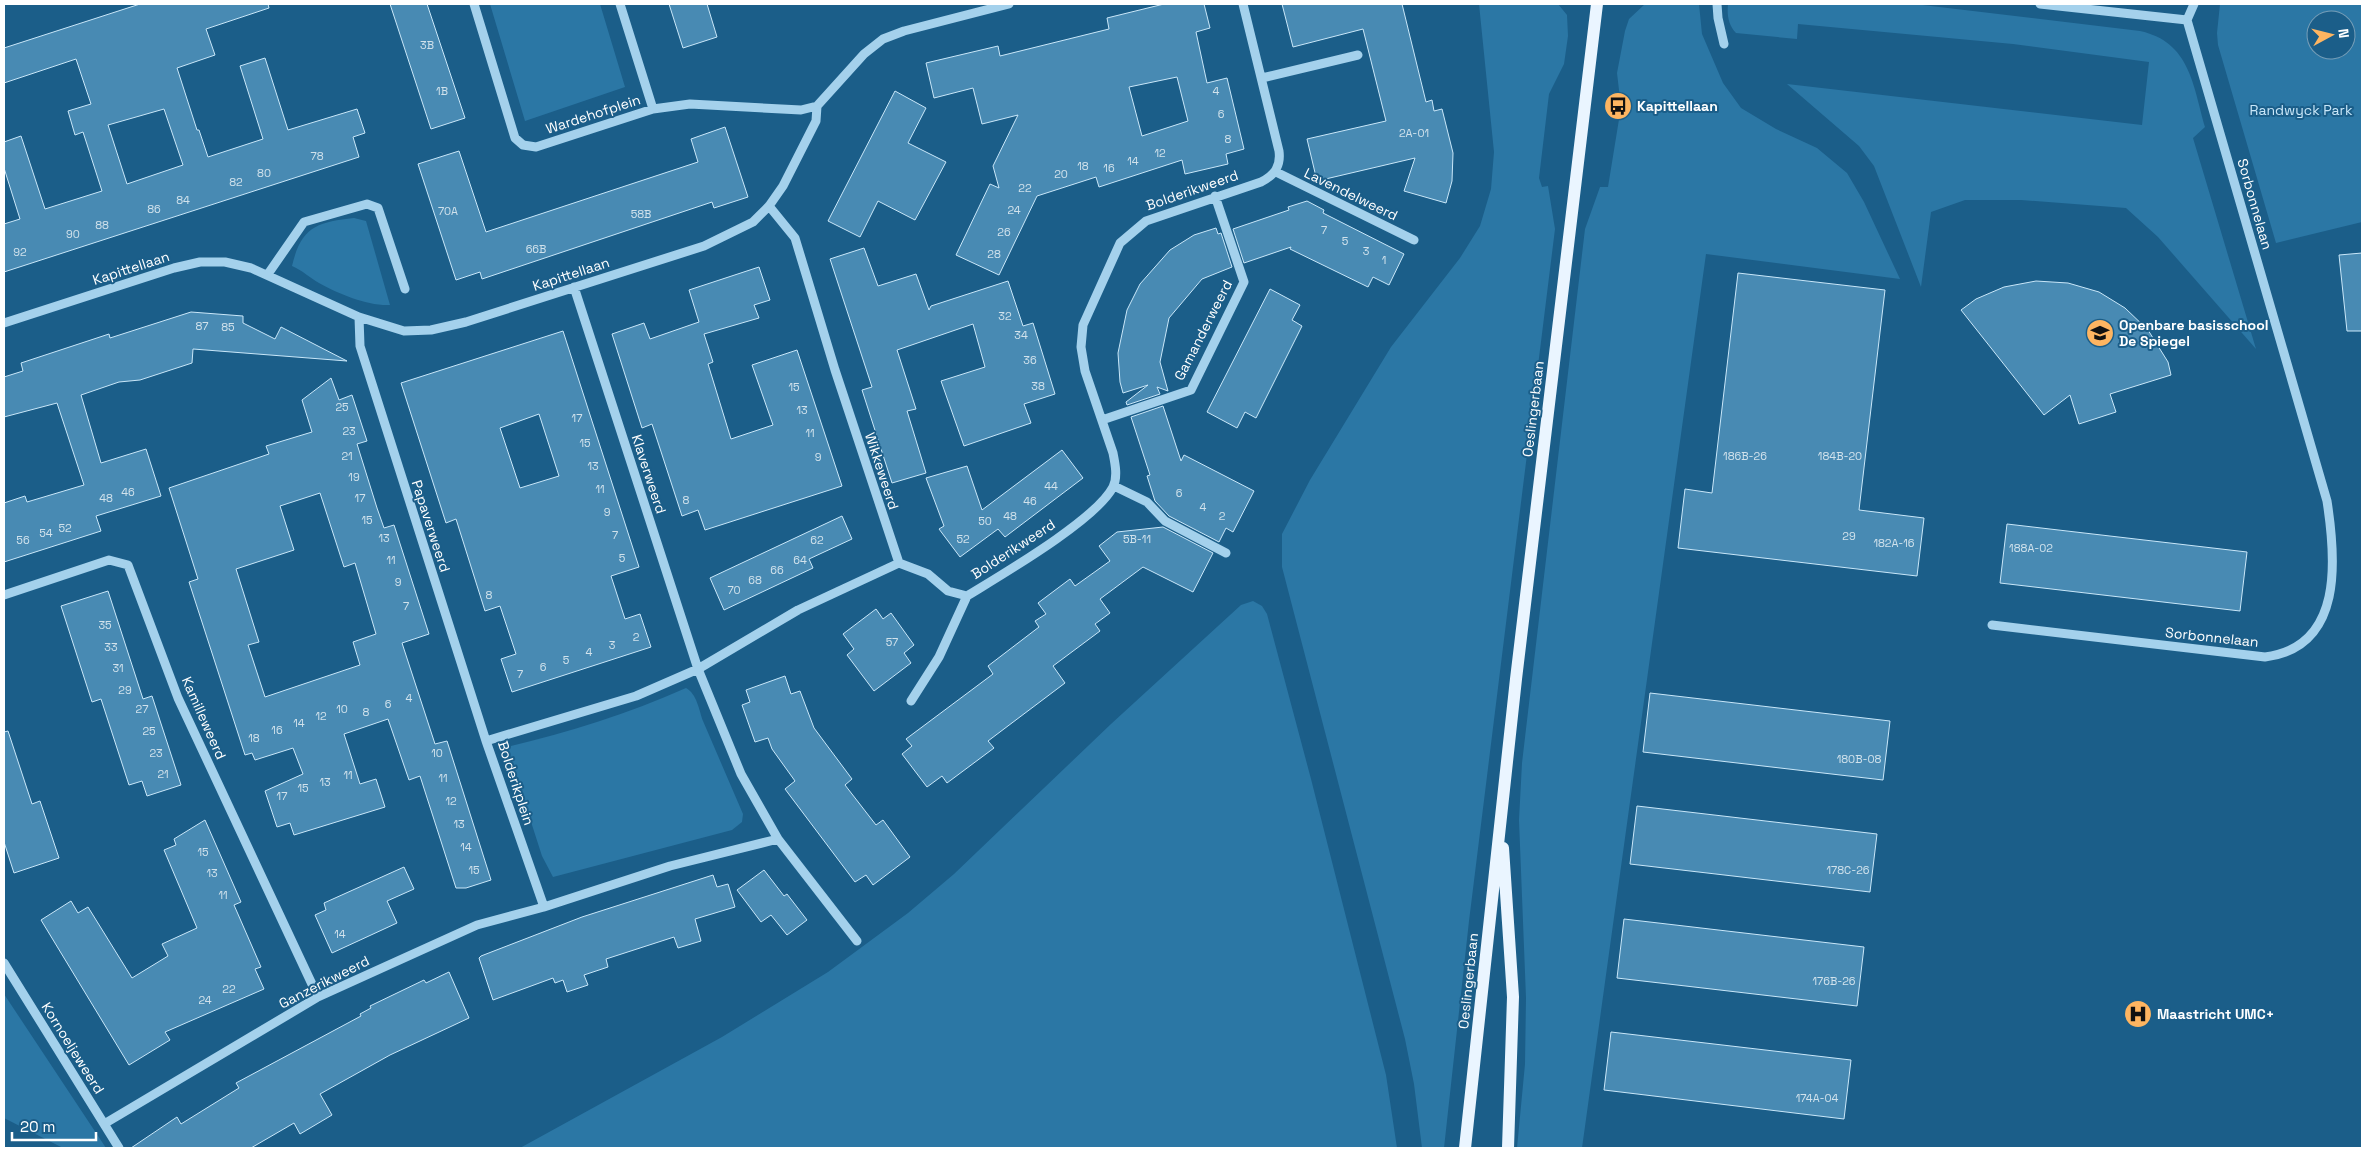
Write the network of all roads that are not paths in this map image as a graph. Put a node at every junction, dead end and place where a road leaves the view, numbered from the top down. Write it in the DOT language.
graph roads {
  1 [pos="474,4"];
  2 [pos="620,4"];
  3 [pos="1009,4"];
  4 [pos="1243,4"];
  5 [pos="1596,4"];
  6 [pos="1717,4"];
  7 [pos="2040,4"];
  8 [pos="2194,4"];
  9 [pos="2188,20"];
  10 [pos="1724,44"];
  11 [pos="1358,54"];
  12 [pos="1262,78"];
  13 [pos="817,106"];
  14 [pos="653,109"];
  15 [pos="1276,172"];
  16 [pos="1215,196"];
  17 [pos="769,206"];
  18 [pos="1414,240"];
  19 [pos="268,274"];
  20 [pos="574,288"];
  21 [pos="405,289"];
  22 [pos="358,317"];
  23 [pos="4,323"];
  24 [pos="1102,420"];
  25 [pos="1114,486"];
  26 [pos="1226,553"];
  27 [pos="899,563"];
  28 [pos="4,595"];
  29 [pos="967,596"];
  30 [pos="1992,625"];
  31 [pos="698,669"];
  32 [pos="911,701"];
  33 [pos="486,741"];
  34 [pos="1501,818"];
  35 [pos="778,839"];
  36 [pos="544,907"];
  37 [pos="857,941"];
  38 [pos="4,963"];
  39 [pos="318,997"];
  40 [pos="104,1124"];
  41 [pos="119,1148"];
  42 [pos="1465,1148"];
  43 [pos="1508,1148"];
  1 -- 14 [label="street, Wardehofplein"];
  2 -- 14 [label="street, Wardehofplein"];
  3 -- 13 [label="street, Kapittellaan"];
  4 -- 12 [label="street"];
  5 -- 34 [label="main road, Oeslingerbaan"];
  6 -- 10 [label="street"];
  7 -- 9 [label="street"];
  8 -- 9 [label="street"];
  9 -- 30 [label="street, Sorbonnelaan"];
  11 -- 12 [label="street"];
  12 -- 15 [label="street"];
  13 -- 14 [label="street"];
  13 -- 17 [label="street, Kapittellaan"];
  15 -- 16 [label="street, Bolderikweerd"];
  15 -- 18 [label="street, Lavendelweerd"];
  16 -- 24 [label="street, Bolderikweerd"];
  16 -- 24 [label="street, Gamanderweerd"];
  17 -- 20 [label="street, Kapittellaan"];
  17 -- 27 [label="street, Wikkeweerd"];
  19 -- 21 [label="street"];
  19 -- 22 [label="street, Kapittellaan"];
  19 -- 23 [label="street, Kapittellaan"];
  20 -- 22 [label="street, Kapittellaan"];
  20 -- 31 [label="street, Klaverweerd"];
  22 -- 33 [label="street, Papaverweerd"];
  24 -- 25 [label="street, Bolderikweerd"];
  25 -- 26 [label="street"];
  25 -- 29 [label="street, Bolderikweerd"];
  27 -- 29 [label="street"];
  27 -- 31 [label="street"];
  28 -- 39 [label="street, Kamilleweerd"];
  29 -- 32 [label="street"];
  31 -- 33 [label="street, Bolderikplein"];
  31 -- 35 [label="street"];
  33 -- 36 [label="street, Bolderikplein"];
  34 -- 42 [label="main road, Oeslingerbaan"];
  34 -- 43 [label="main road, Oeslingerbaan"];
  35 -- 36 [label="street"];
  35 -- 37 [label="street"];
  36 -- 39 [label="street, Ganzerikweerd"];
  38 -- 40 [label="street, Kornoeljeweerd"];
  39 -- 40 [label="street, Ganzerikweerd"];
  40 -- 41 [label="street, Kornoeljeweerd"];
}
